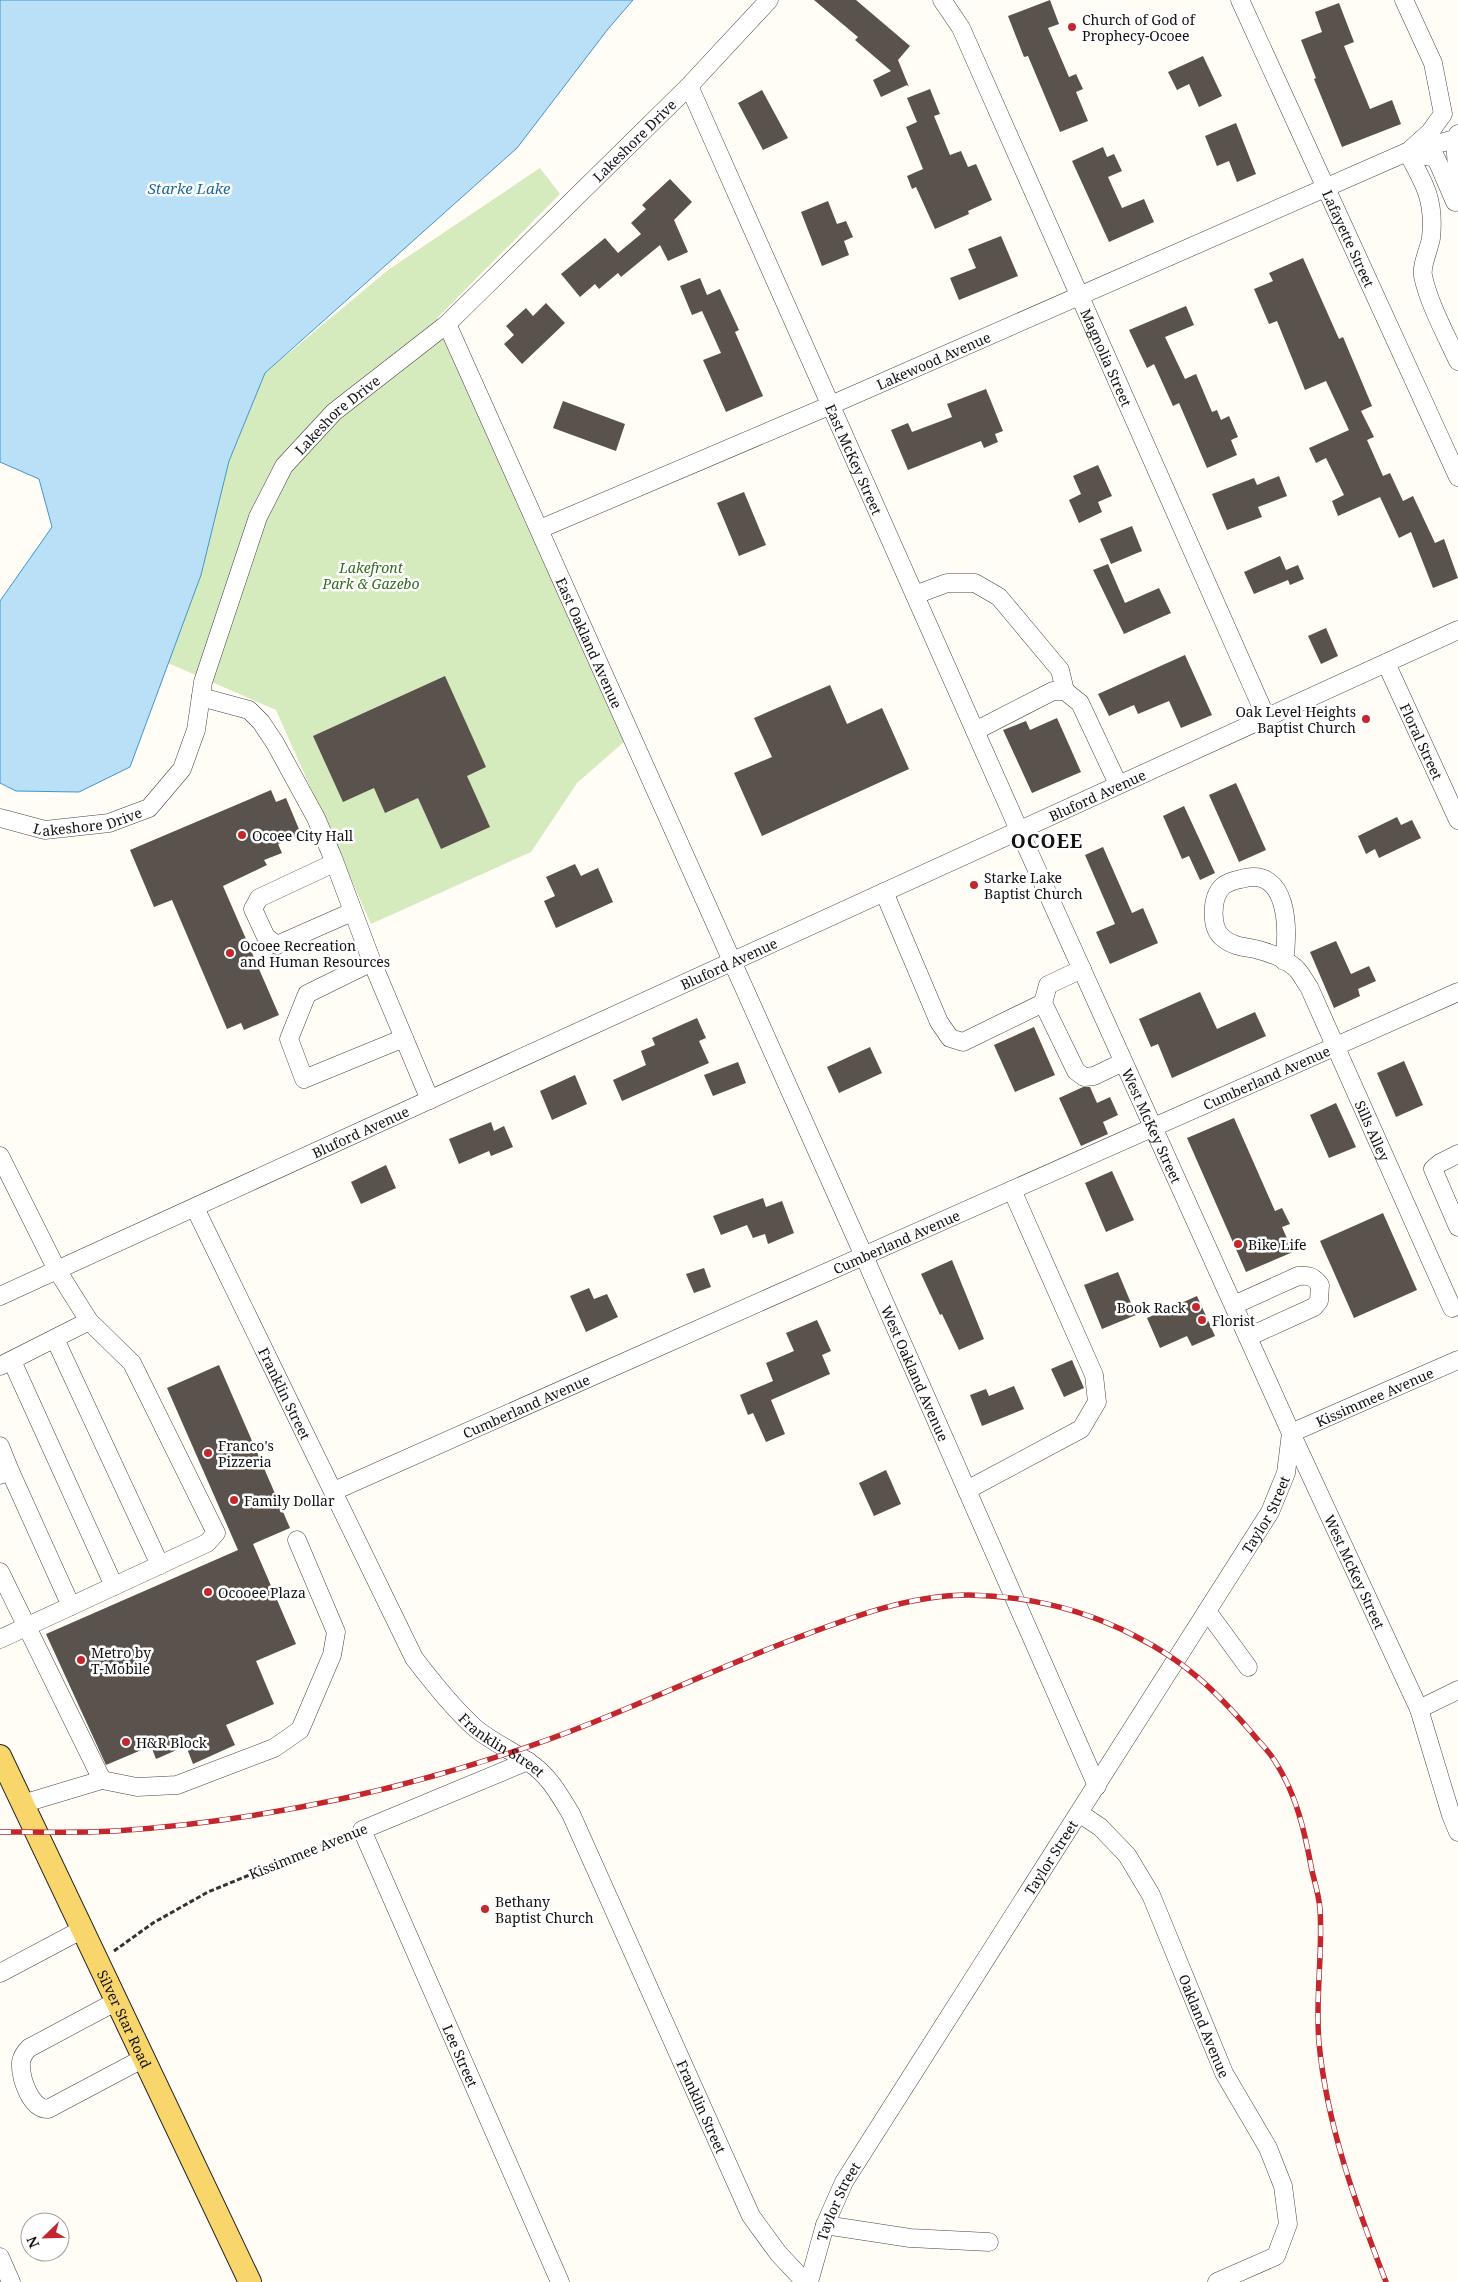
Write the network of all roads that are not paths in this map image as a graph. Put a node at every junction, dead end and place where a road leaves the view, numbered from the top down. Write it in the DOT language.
graph roads {
  1 [pos="769,0"];
  2 [pos="942,0"];
  3 [pos="1240,0"];
  4 [pos="1404,0"];
  5 [pos="689,86"];
  6 [pos="1456,136"];
  7 [pos="1406,152"];
  8 [pos="1326,190"];
  9 [pos="1456,207"];
  10 [pos="1080,296"];
  11 [pos="447,324"];
  12 [pos="1458,361"];
  13 [pos="831,406"];
  14 [pos="1458,477"];
  15 [pos="540,529"];
  16 [pos="915,595"];
  17 [pos="1458,630"];
  18 [pos="1386,663"];
  19 [pos="1065,691"];
  20 [pos="201,697"];
  21 [pos="1266,717"];
  22 [pos="975,731"];
  23 [pos="1118,784"];
  24 [pos="0,818"];
  25 [pos="1458,820"];
  26 [pos="1019,830"];
  27 [pos="334,863"];
  28 [pos="884,892"];
  29 [pos="352,912"];
  30 [pos="732,961"];
  31 [pos="1284,961"];
  32 [pos="372,962"];
  33 [pos="1082,969"];
  34 [pos="1458,992"];
  35 [pos="1043,1003"];
  36 [pos="404,1038"];
  37 [pos="1336,1046"];
  38 [pos="1124,1062"];
  39 [pos="430,1100"];
  40 [pos="1153,1127"];
  41 [pos="1458,1154"];
  42 [pos="0,1156"];
  43 [pos="1012,1190"];
  44 [pos="195,1208"];
  45 [pos="1458,1227"];
  46 [pos="864,1256"];
  47 [pos="57,1270"];
  48 [pos="0,1296"];
  49 [pos="1234,1305"];
  50 [pos="1452,1308"];
  51 [pos="89,1321"];
  52 [pos="1248,1337"];
  53 [pos="55,1339"];
  54 [pos="1458,1360"];
  55 [pos="6,1364"];
  56 [pos="1288,1426"];
  57 [pos="0,1446"];
  58 [pos="5,1473"];
  59 [pos="967,1490"];
  60 [pos="334,1491"];
  61 [pos="297,1540"];
  62 [pos="160,1564"];
  63 [pos="0,1572"];
  64 [pos="114,1586"];
  65 [pos="71,1606"];
  66 [pos="1207,1611"];
  67 [pos="26,1627"];
  68 [pos="0,1639"];
  69 [pos="1248,1667"];
  70 [pos="1458,1690"];
  71 [pos="1419,1709"];
  72 [pos="0,1756"];
  73 [pos="528,1761"];
  74 [pos="102,1780"];
  75 [pos="1097,1786"];
  76 [pos="22,1804"];
  77 [pos="1080,1813"];
  78 [pos="362,1830"];
  79 [pos="1458,1832"];
  80 [pos="83,1929"];
  81 [pos="0,1973"];
  82 [pos="117,2001"];
  83 [pos="144,2058"];
  84 [pos="825,2225"];
  85 [pos="989,2242"];
  86 [pos="0,2256"];
  87 [pos="248,2281"];
  88 [pos="11,2282"];
  89 [pos="560,2282"];
  90 [pos="805,2282"];
  91 [pos="809,2282"];
  92 [pos="1217,2282"];
  1 -- 5 [label="street, Lakeshore Drive"];
  2 -- 10 [label="street, Magnolia Street"];
  3 -- 8 [label="street, Lafayette Street"];
  4 -- 7 [label="street"];
  5 -- 11 [label="street, Lakeshore Drive"];
  5 -- 13 [label="street, East McKey Street"];
  6 -- 7 [label="street"];
  6 -- 9 [label="street"];
  7 -- 8 [label="street, Lakewood Avenue"];
  7 -- 9 [label="street"];
  7 -- 12 [label="street"];
  8 -- 10 [label="street, Lakewood Avenue"];
  8 -- 14 [label="street, Lafayette Street"];
  10 -- 13 [label="street, Lakewood Avenue"];
  10 -- 21 [label="street, Magnolia Street"];
  11 -- 15 [label="street, East Oakland Avenue"];
  11 -- 20 [label="street, Lakeshore Drive"];
  13 -- 15 [label="street, Lakewood Avenue"];
  13 -- 16 [label="street, East McKey Street"];
  15 -- 30 [label="street, East Oakland Avenue"];
  16 -- 19 [label="street"];
  16 -- 22 [label="street, East McKey Street"];
  17 -- 18 [label="street, Bluford Avenue"];
  18 -- 21 [label="street, Bluford Avenue"];
  18 -- 25 [label="street, Floral Street"];
  19 -- 22 [label="street"];
  19 -- 23 [label="street"];
  20 -- 24 [label="street, Lakeshore Drive"];
  20 -- 27 [label="street"];
  21 -- 23 [label="street, Bluford Avenue"];
  22 -- 26 [label="street, East McKey Street"];
  23 -- 26 [label="street, Bluford Avenue"];
  26 -- 28 [label="street, Bluford Avenue"];
  26 -- 33 [label="street, West McKey Street"];
  27 -- 29 [label="street"];
  27 -- 29 [label="street"];
  28 -- 30 [label="street, Bluford Avenue"];
  28 -- 35 [label="street"];
  29 -- 32 [label="street"];
  30 -- 39 [label="street, Bluford Avenue"];
  30 -- 46 [label="street, West Oakland Avenue"];
  31 -- 31 [label="street, Sills Alley"];
  31 -- 37 [label="street, Sills Alley"];
  32 -- 36 [label="street"];
  32 -- 36 [label="street"];
  33 -- 35 [label="street"];
  33 -- 38 [label="street, West McKey Street"];
  34 -- 37 [label="street, Cumberland Avenue"];
  35 -- 38 [label="street"];
  36 -- 39 [label="street"];
  37 -- 40 [label="street, Cumberland Avenue"];
  37 -- 50 [label="street, Sills Alley"];
  38 -- 40 [label="street, West McKey Street"];
  39 -- 44 [label="street, Bluford Avenue"];
  40 -- 43 [label="street, Cumberland Avenue"];
  40 -- 49 [label="street, West McKey Street"];
  41 -- 45 [label="street"];
  42 -- 47 [label="street"];
  43 -- 46 [label="street, Cumberland Avenue"];
  43 -- 59 [label="street"];
  44 -- 47 [label="street, Bluford Avenue"];
  44 -- 60 [label="street, Franklin Street"];
  46 -- 59 [label="street, West Oakland Avenue"];
  46 -- 60 [label="street, Cumberland Avenue"];
  47 -- 48 [label="street, Bluford Avenue"];
  47 -- 51 [label="street"];
  49 -- 52 [label="street, West McKey Street"];
  49 -- 52 [label="street"];
  51 -- 53 [label="street"];
  51 -- 62 [label="street"];
  52 -- 56 [label="street, West McKey Street"];
  53 -- 55 [label="street"];
  53 -- 62 [label="street"];
  54 -- 56 [label="street, Kissimmee Avenue"];
  55 -- 64 [label="street"];
  56 -- 66 [label="street, Taylor Street"];
  56 -- 71 [label="street, West McKey Street"];
  57 -- 58 [label="street"];
  58 -- 65 [label="street"];
  59 -- 75 [label="street, West Oakland Avenue"];
  60 -- 73 [label="street, Franklin Street"];
  61 -- 74 [label="street"];
  62 -- 64 [label="street"];
  63 -- 67 [label="street"];
  64 -- 65 [label="street"];
  65 -- 67 [label="street"];
  66 -- 69 [label="street"];
  66 -- 75 [label="street, Taylor Street"];
  67 -- 68 [label="street"];
  67 -- 74 [label="street"];
  70 -- 71 [label="street"];
  71 -- 79 [label="street, West McKey Street"];
  72 -- 76 [label="main road, Silver Star Road"];
  73 -- 78 [label="street, Kissimmee Avenue"];
  73 -- 90 [label="street, Franklin Street"];
  74 -- 76 [label="street"];
  75 -- 77 [label="street, Taylor Street"];
  76 -- 80 [label="main road, Silver Star Road"];
  77 -- 84 [label="street, Taylor Street"];
  77 -- 92 [label="street, Oakland Avenue"];
  78 -- 89 [label="street, Lee Street"];
  80 -- 81 [label="street"];
  80 -- 82 [label="main road, Silver Star Road"];
  82 -- 83 [label="main road, Silver Star Road"];
  82 -- 83 [label="street"];
  83 -- 87 [label="main road, Silver Star Road"];
  84 -- 85 [label="street"];
  84 -- 91 [label="street, Taylor Street"];
  86 -- 88 [label="street"];
}
